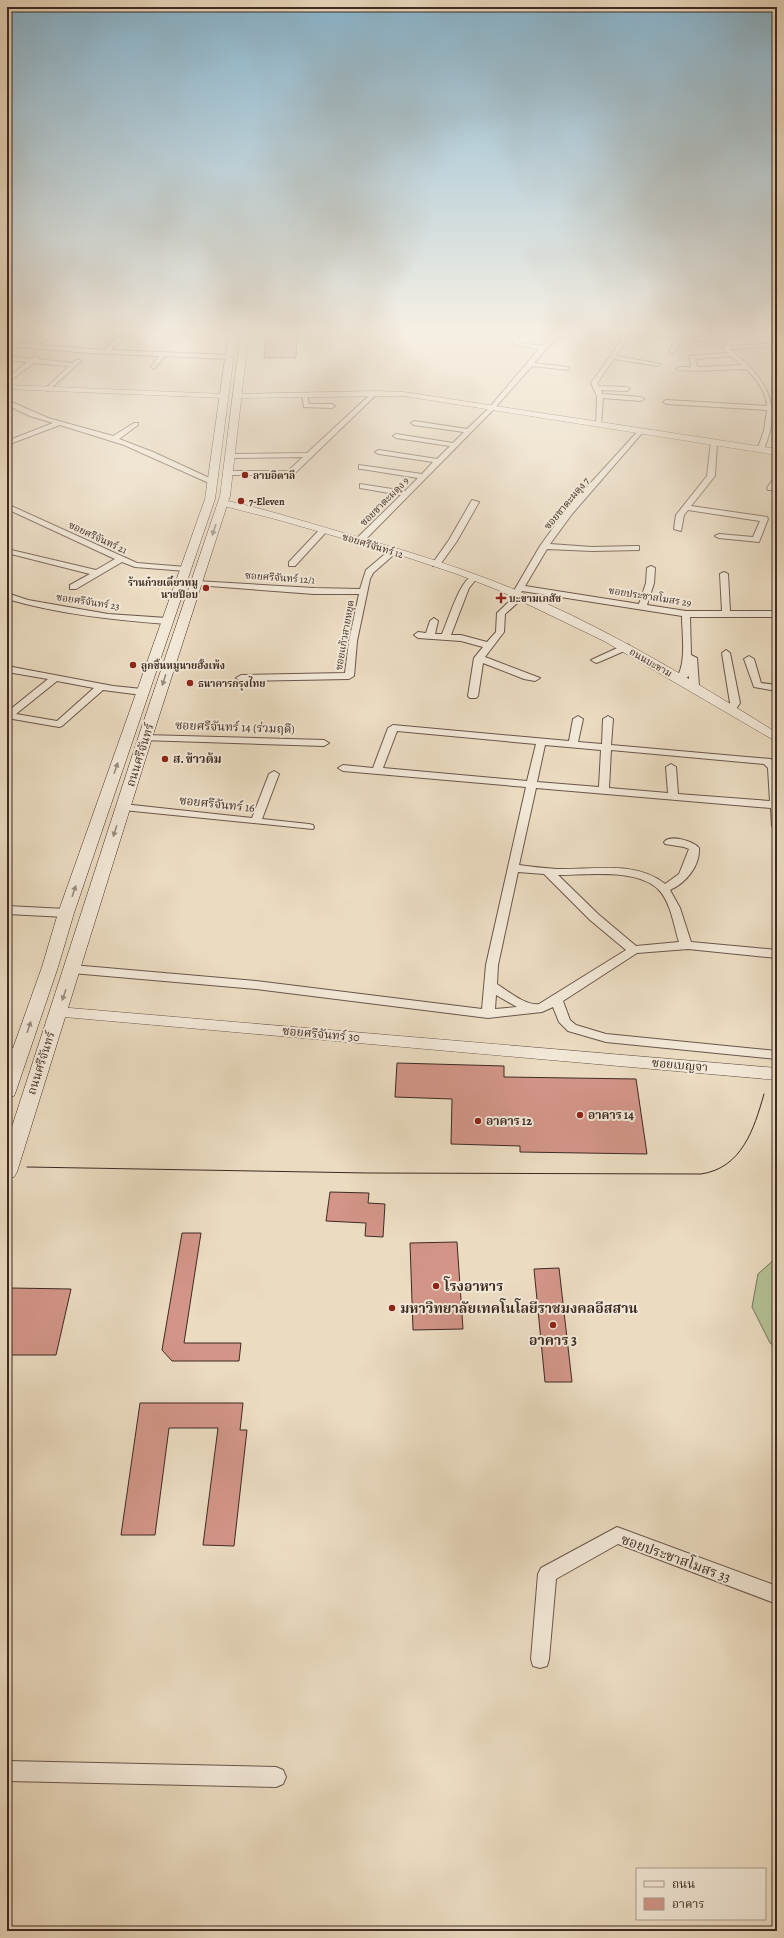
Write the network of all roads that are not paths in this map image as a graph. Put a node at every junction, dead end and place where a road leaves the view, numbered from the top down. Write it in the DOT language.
graph roads {
  1 [pos="50,421"];
  2 [pos="225,421"];
  3 [pos="230,421"];
  4 [pos="344,421"];
  5 [pos="479,421"];
  6 [pos="574,421"];
  7 [pos="598,421"];
  8 [pos="772,421"];
  9 [pos="414,423"];
  10 [pos="57,424"];
  11 [pos="136,424"];
  12 [pos="598,425"];
  13 [pos="469,431"];
  14 [pos="642,431"];
  15 [pos="396,436"];
  16 [pos="114,439"];
  17 [pos="714,442"];
  18 [pos="7,443"];
  19 [pos="455,445"];
  20 [pos="761,450"];
  21 [pos="380,452"];
  22 [pos="777,452"];
  23 [pos="309,455"];
  24 [pos="230,456"];
  25 [pos="438,461"];
  26 [pos="362,467"];
  27 [pos="228,473"];
  28 [pos="422,476"];
  29 [pos="777,480"];
  30 [pos="212,481"];
  31 [pos="363,486"];
  32 [pos="771,488"];
  33 [pos="405,493"];
  34 [pos="216,502"];
  35 [pos="475,502"];
  36 [pos="7,506"];
  37 [pos="686,507"];
  38 [pos="16,510"];
  39 [pos="7,515"];
  40 [pos="678,529"];
  41 [pos="324,530"];
  42 [pos="719,536"];
  43 [pos="360,540"];
  44 [pos="544,546"];
  45 [pos="636,548"];
  46 [pos="7,551"];
  47 [pos="394,552"];
  48 [pos="120,559"];
  49 [pos="292,564"];
  50 [pos="436,564"];
  51 [pos="186,568"];
  52 [pos="651,568"];
  53 [pos="96,574"];
  54 [pos="724,574"];
  55 [pos="473,578"];
  56 [pos="196,582"];
  57 [pos="73,587"];
  58 [pos="363,592"];
  59 [pos="518,593"];
  60 [pos="7,596"];
  61 [pos="642,607"];
  62 [pos="686,614"];
  63 [pos="777,614"];
  64 [pos="726,615"];
  65 [pos="167,621"];
  66 [pos="434,621"];
  67 [pos="418,635"];
  68 [pos="430,635"];
  69 [pos="446,636"];
  70 [pos="490,646"];
  71 [pos="626,647"];
  72 [pos="726,653"];
  73 [pos="692,657"];
  74 [pos="479,658"];
  75 [pos="749,659"];
  76 [pos="596,660"];
  77 [pos="7,669"];
  78 [pos="241,678"];
  79 [pos="535,678"];
  80 [pos="681,678"];
  81 [pos="54,679"];
  82 [pos="694,686"];
  83 [pos="105,687"];
  84 [pos="777,688"];
  85 [pos="143,690"];
  86 [pos="473,696"];
  87 [pos="731,710"];
  88 [pos="8,715"];
  89 [pos="578,719"];
  90 [pos="608,719"];
  91 [pos="145,738"];
  92 [pos="777,738"];
  93 [pos="542,742"];
  94 [pos="324,743"];
  95 [pos="573,744"];
  96 [pos="607,747"];
  97 [pos="671,767"];
  98 [pos="342,768"];
  99 [pos="377,771"];
  100 [pos="274,774"];
  101 [pos="532,784"];
  102 [pos="604,790"];
  103 [pos="673,796"];
  104 [pos="776,805"];
  105 [pos="123,807"];
  106 [pos="256,821"];
  107 [pos="777,826"];
  108 [pos="309,827"];
  109 [pos="669,842"];
  110 [pos="513,868"];
  111 [pos="547,871"];
  112 [pos="664,889"];
  113 [pos="7,910"];
  114 [pos="66,913"];
  115 [pos="686,945"];
  116 [pos="634,950"];
  117 [pos="777,954"];
  118 [pos="50,967"];
  119 [pos="72,969"];
  120 [pos="491,986"];
  121 [pos="556,999"];
  122 [pos="536,1010"];
  123 [pos="58,1012"];
  124 [pos="488,1014"];
  125 [pos="13,1052"];
  126 [pos="777,1055"];
  127 [pos="584,1057"];
  128 [pos="777,1074"];
  129 [pos="7,1091"];
  130 [pos="7,1172"];
  131 [pos="777,1595"];
  132 [pos="540,1659"];
  133 [pos="7,1771"];
  134 [pos="276,1778"];
  1 -- 10 [label="street"];
  2 -- 30 [label="main road, ถนนศรีจันทร์"];
  3 -- 24 [label="main road, ถนนศรีจันทร์"];
  4 -- 23 [label="street"];
  5 -- 13 [label="street, ซอยชาตะผดุง 9"];
  6 -- 12 [label="street"];
  7 -- 12 [label="street"];
  8 -- 20 [label="street"];
  9 -- 13 [label="street"];
  10 -- 16 [label="street"];
  10 -- 18 [label="street"];
  11 -- 16 [label="street"];
  12 -- 14 [label="street"];
  13 -- 19 [label="street, ซอยชาตะผดุง 9"];
  14 -- 17 [label="street"];
  14 -- 44 [label="street, ซอยชาตะผดุง 7"];
  15 -- 19 [label="street"];
  16 -- 30 [label="street"];
  17 -- 20 [label="street"];
  17 -- 37 [label="street"];
  19 -- 25 [label="street, ซอยชาตะผดุง 9"];
  20 -- 22 [label="street"];
  21 -- 25 [label="street"];
  23 -- 24 [label="street"];
  23 -- 27 [label="street"];
  24 -- 27 [label="main road, ถนนศรีจันทร์"];
  25 -- 28 [label="street, ซอยชาตะผดุง 9"];
  26 -- 28 [label="street"];
  27 -- 34 [label="main road, ถนนศรีจันทร์"];
  28 -- 33 [label="street, ซอยชาตะผดุง 9"];
  29 -- 32 [label="street"];
  30 -- 34 [label="main road, ถนนศรีจันทร์"];
  31 -- 33 [label="street"];
  33 -- 43 [label="street, ซอยชาตะผดุง 9"];
  34 -- 41 [label="street, ซอยศรีจันทร์ 12"];
  34 -- 51 [label="main road, ถนนศรีจันทร์"];
  34 -- 56 [label="main road, ถนนศรีจันทร์, one-way"];
  35 -- 50 [label="street"];
  36 -- 38 [label="street, ซอยศรีจันทร์ 21"];
  37 -- 40 [label="street"];
  37 -- 42 [label="street"];
  38 -- 39 [label="street"];
  38 -- 48 [label="street, ซอยศรีจันทร์ 21"];
  41 -- 43 [label="street, ซอยศรีจันทร์ 12"];
  41 -- 49 [label="street"];
  43 -- 47 [label="street, ซอยศรีจันทร์ 12"];
  44 -- 45 [label="street"];
  44 -- 59 [label="street, ซอยชาตะผดุง 7"];
  46 -- 53 [label="street"];
  47 -- 50 [label="street, ซอยศรีจันทร์ 12"];
  47 -- 58 [label="street, ซอยแก้วสายหยุด"];
  48 -- 51 [label="street, ซอยศรีจันทร์ 21"];
  48 -- 53 [label="street"];
  50 -- 55 [label="street, ซอยศรีจันทร์ 12"];
  51 -- 65 [label="main road, ถนนศรีจันทร์"];
  52 -- 61 [label="street"];
  53 -- 57 [label="street"];
  54 -- 64 [label="street"];
  55 -- 59 [label="street, ซอยศรีจันทร์ 12"];
  55 -- 69 [label="street"];
  56 -- 58 [label="street, ซอยศรีจันทร์ 12/1"];
  56 -- 91 [label="main road, ถนนศรีจันทร์, one-way"];
  58 -- 78 [label="street, ซอยแก้วสายหยุด"];
  59 -- 61 [label="street, ซอยประชาสโมสร 29"];
  59 -- 70 [label="street, ซอยชาตะผดุง 7"];
  59 -- 71 [label="street, ถนนบะขาม"];
  60 -- 65 [label="street, ซอยศรีจันทร์ 23"];
  61 -- 62 [label="street, ซอยประชาสโมสร 29"];
  62 -- 64 [label="street, ซอยประชาสโมสร 29"];
  62 -- 80 [label="street"];
  63 -- 64 [label="street, ซอยประชาสโมสร 29"];
  65 -- 85 [label="main road, ถนนศรีจันทร์"];
  66 -- 68 [label="street"];
  67 -- 68 [label="street"];
  68 -- 69 [label="street"];
  69 -- 70 [label="street"];
  70 -- 74 [label="street, ซอยชาตะผดุง 7"];
  71 -- 76 [label="street"];
  71 -- 80 [label="street, ถนนบะขาม"];
  72 -- 87 [label="street"];
  73 -- 82 [label="street"];
  74 -- 79 [label="street"];
  74 -- 86 [label="street"];
  75 -- 84 [label="street"];
  77 -- 81 [label="street"];
  80 -- 82 [label="street, ถนนบะขาม"];
  81 -- 83 [label="street"];
  81 -- 88 [label="street"];
  82 -- 87 [label="street, ถนนบะขาม"];
  83 -- 85 [label="street"];
  83 -- 88 [label="street"];
  114 -- 85 [label="main road, ถนนศรีจันทร์, one-way"];
  87 -- 92 [label="street, ถนนบะขาม"];
  89 -- 95 [label="street"];
  90 -- 96 [label="street"];
  91 -- 94 [label="street, ซอยศรีจันทร์ 14 (ร่วมฤดี)"];
  91 -- 105 [label="main road, ถนนศรีจันทร์"];
  93 -- 95 [label="street"];
  93 -- 99 [label="street"];
  93 -- 101 [label="street"];
  95 -- 96 [label="street"];
  96 -- 102 [label="street"];
  96 -- 104 [label="street"];
  97 -- 103 [label="street"];
  98 -- 99 [label="street"];
  99 -- 101 [label="street"];
  100 -- 106 [label="street"];
  101 -- 102 [label="street"];
  101 -- 110 [label="street"];
  102 -- 103 [label="street"];
  103 -- 104 [label="street"];
  104 -- 107 [label="street"];
  105 -- 106 [label="street, ซอยศรีจันทร์ 16"];
  105 -- 119 [label="main road, ถนนศรีจันทร์, one-way"];
  106 -- 108 [label="street, ซอยศรีจันทร์ 16"];
  109 -- 112 [label="street"];
  110 -- 111 [label="street"];
  110 -- 120 [label="street"];
  111 -- 112 [label="street"];
  111 -- 116 [label="street"];
  112 -- 115 [label="street"];
  113 -- 114 [label="street"];
  114 -- 118 [label="main road, ถนนศรีจันทร์"];
  115 -- 116 [label="street"];
  115 -- 117 [label="street"];
  116 -- 121 [label="street"];
  118 -- 119 [label="main road"];
  125 -- 118 [label="main road, ถนนศรีจันทร์, one-way"];
  119 -- 123 [label="main road, ถนนศรีจันทร์, one-way"];
  119 -- 124 [label="street"];
  120 -- 122 [label="street"];
  120 -- 124 [label="street"];
  121 -- 122 [label="street"];
  121 -- 126 [label="street"];
  122 -- 124 [label="street"];
  123 -- 127 [label="street, ซอยศรีจันทร์ 30"];
  123 -- 130 [label="main road, ถนนศรีจันทร์"];
  125 -- 129 [label="main road, ถนนศรีจันทร์"];
  127 -- 128 [label="street, ซอยเบญจา"];
  131 -- 132 [label="street, ซอยประชาสโมสร 33"];
  133 -- 134 [label="street"];
}
